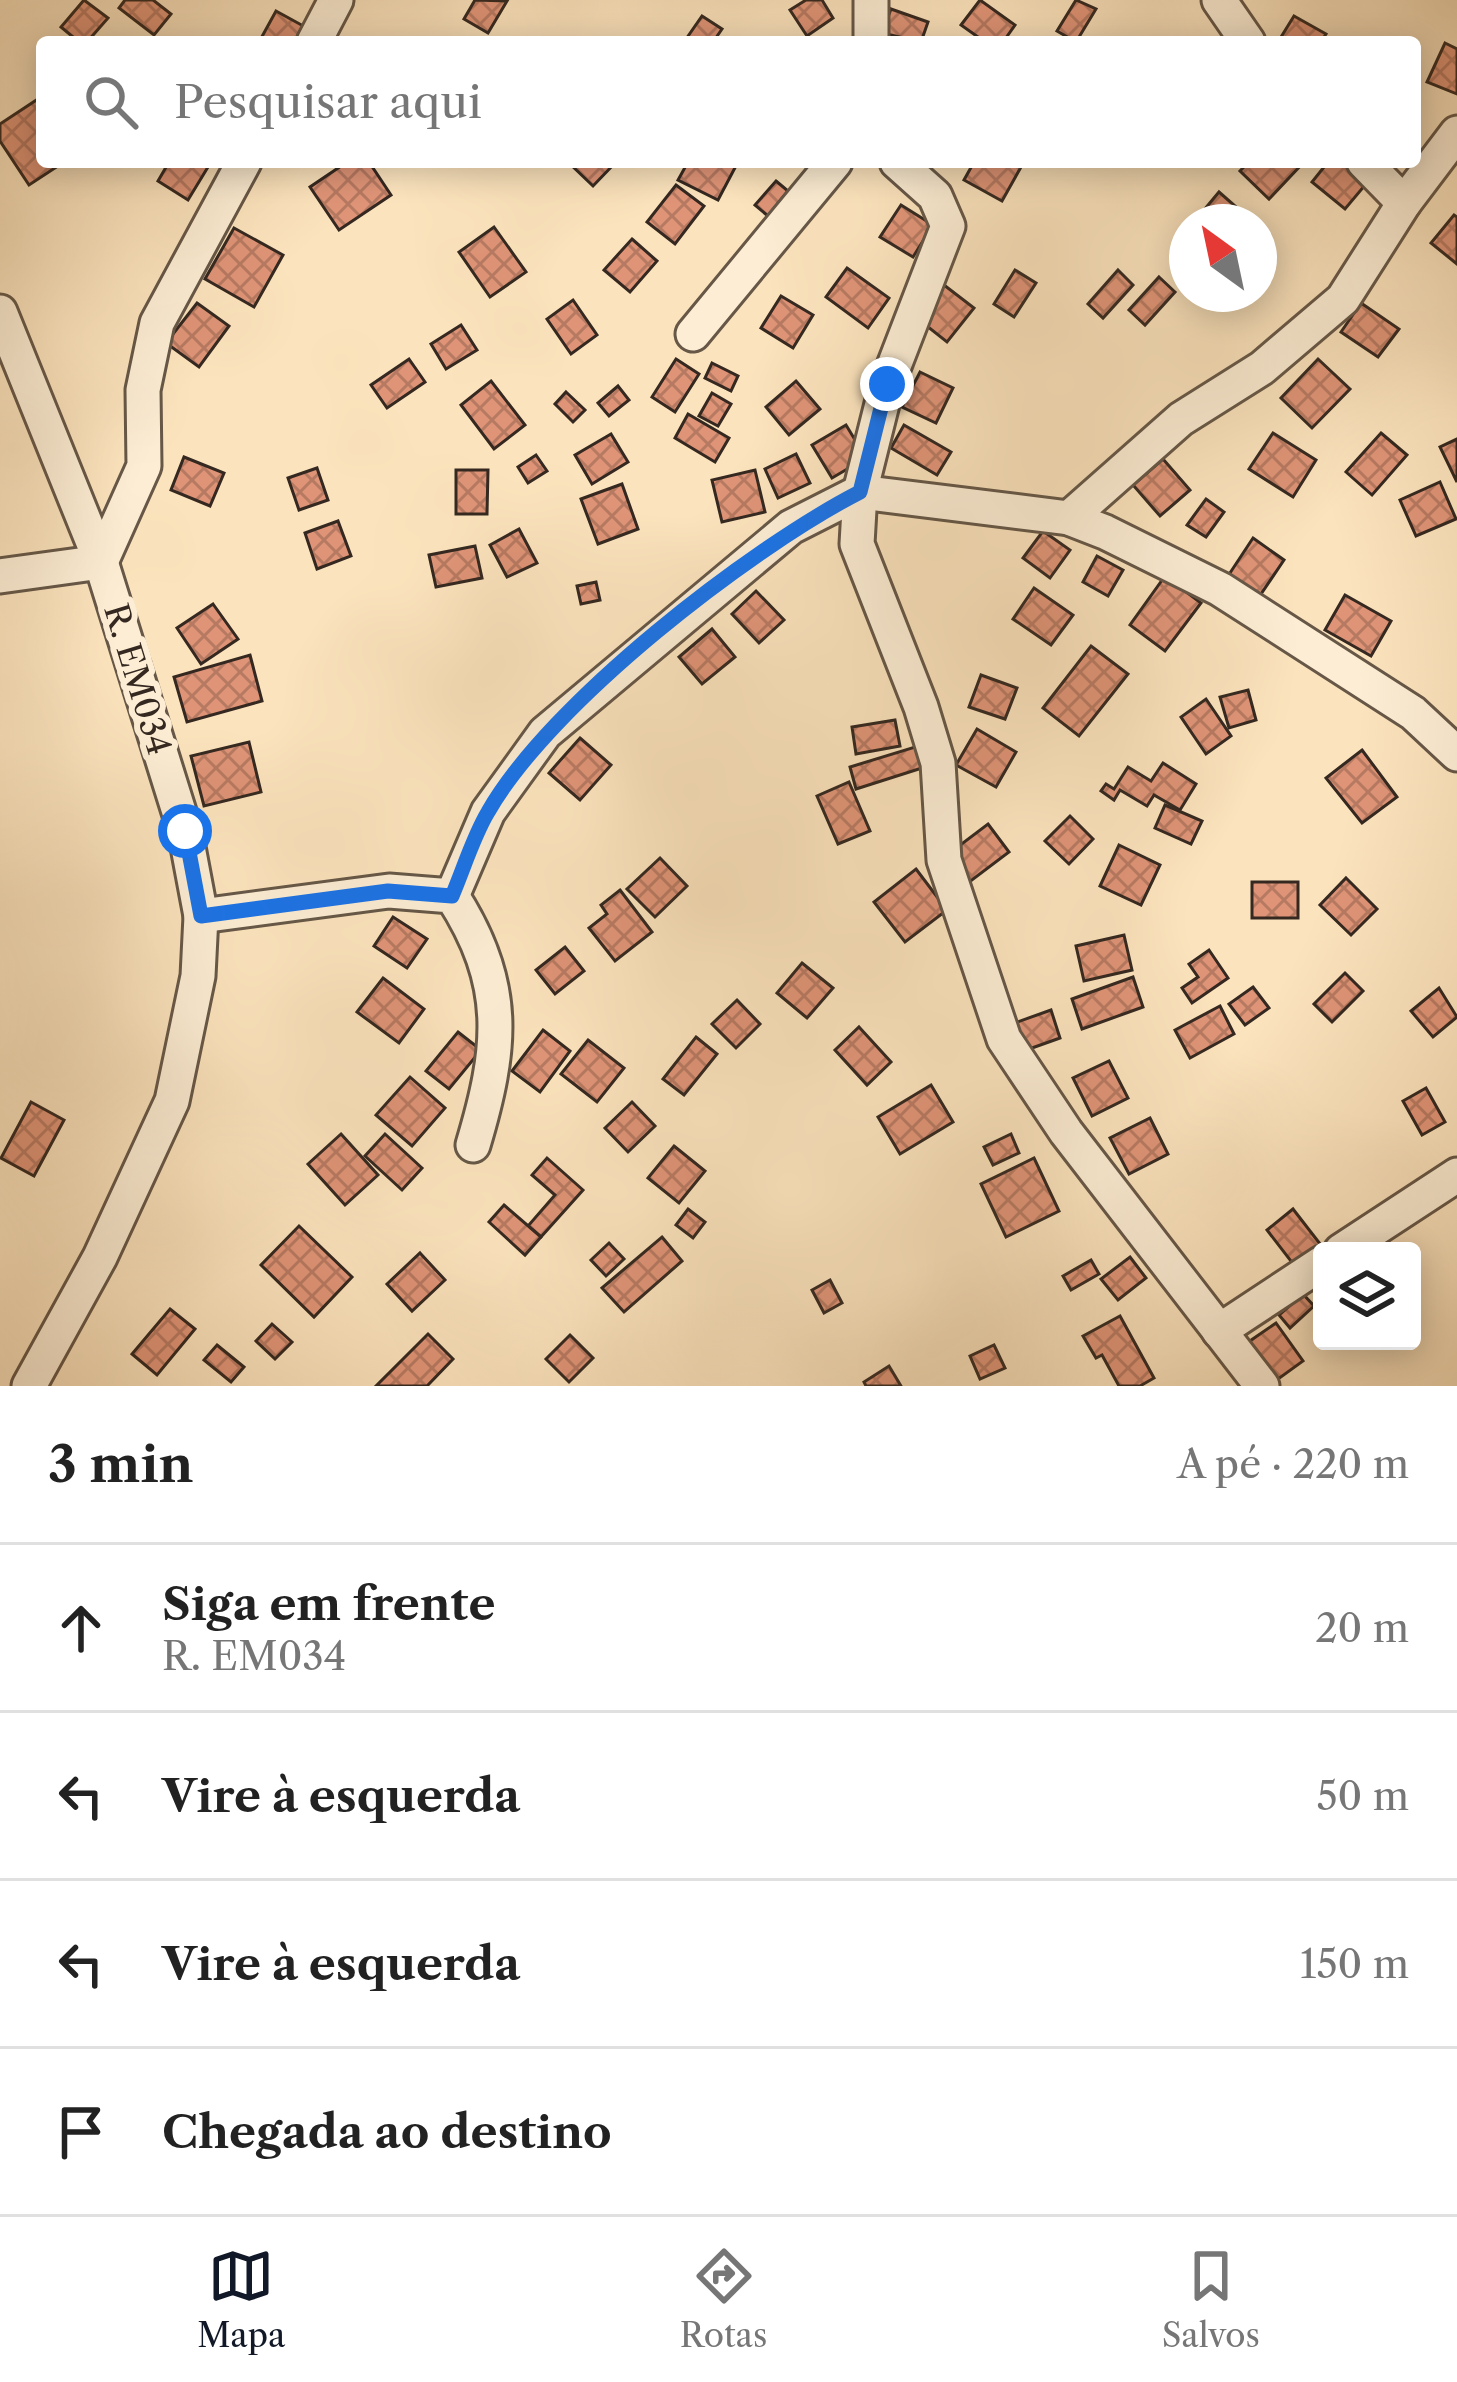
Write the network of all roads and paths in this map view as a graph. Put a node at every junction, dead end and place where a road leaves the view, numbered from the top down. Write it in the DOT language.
graph roads {
  1 [pos="336,0"];
  2 [pos="871,0"];
  3 [pos="1219,0"];
  4 [pos="317,36"];
  5 [pos="871,36"];
  6 [pos="1244,36"];
  7 [pos="1457,133"];
  8 [pos="241,168"];
  9 [pos="830,168"];
  10 [pos="904,168"];
  11 [pos="1370,168"];
  12 [pos="1404,202"];
  13 [pos="0,312"];
  14 [pos="693,334"];
  15 [pos="860,492"];
  16 [pos="1070,518"];
  17 [pos="101,562"];
  18 [pos="0,576"];
  19 [pos="1457,754"];
  20 [pos="452,896"];
  21 [pos="201,916"];
  22 [pos="473,1145"];
  23 [pos="1457,1175"];
  24 [pos="1355,1242"];
  25 [pos="1313,1270"];
  26 [pos="1220,1331"];
  27 [pos="29,1386"];
  28 [pos="1262,1386"];
  1 -- 4 [label="street"];
  2 -- 5 [label="street"];
  3 -- 6 [label="street"];
  7 -- 12 [label="street"];
  8 -- 17 [label="street"];
  9 -- 14 [label="street"];
  10 -- 15 [label="street"];
  11 -- 12 [label="street"];
  12 -- 16 [label="street"];
  13 -- 17 [label="street, R. EM034"];
  15 -- 16 [label="street"];
  15 -- 20 [label="street"];
  15 -- 26 [label="street"];
  16 -- 19 [label="street"];
  17 -- 18 [label="street"];
  17 -- 21 [label="street, R. EM034"];
  20 -- 21 [label="street"];
  20 -- 22 [label="street"];
  21 -- 27 [label="street, R. EM034"];
  23 -- 24 [label="street"];
  25 -- 26 [label="street"];
  26 -- 28 [label="street"];
}
